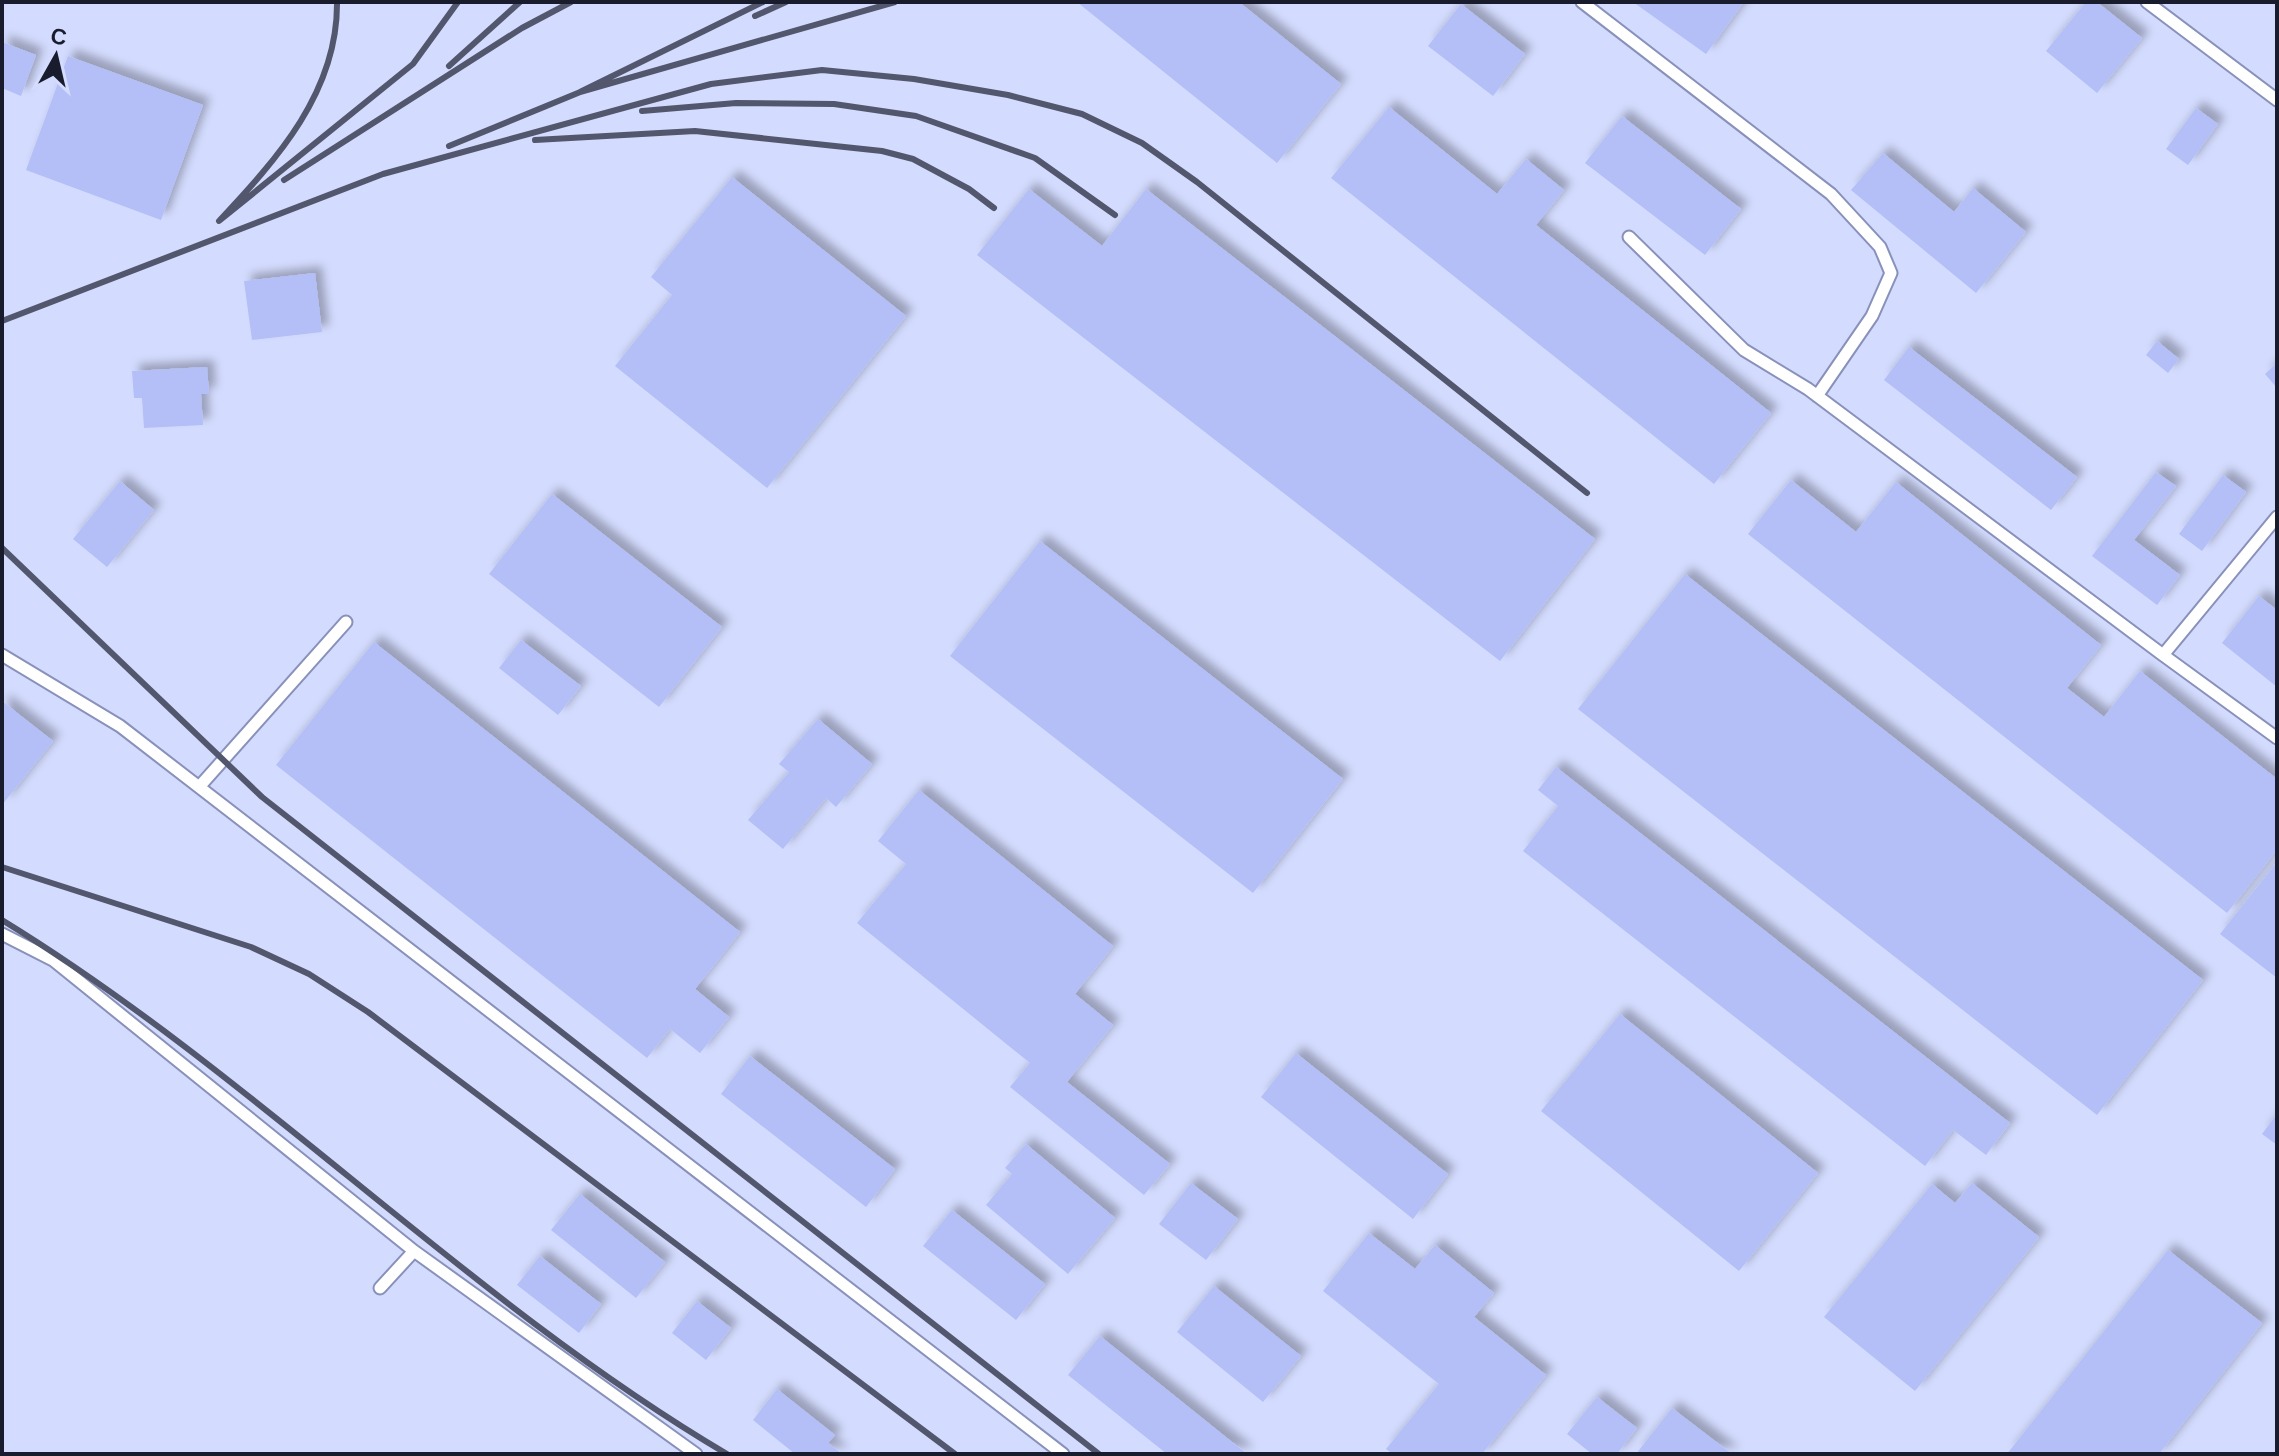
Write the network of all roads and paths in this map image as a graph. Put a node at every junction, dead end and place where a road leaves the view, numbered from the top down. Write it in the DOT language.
graph roads {
  1 [pos="1582,2"];
  2 [pos="2147,2"];
  3 [pos="2277,100"];
  4 [pos="1629,237"];
  5 [pos="1817,396"];
  6 [pos="2277,517"];
  7 [pos="346,622"];
  8 [pos="2,655"];
  9 [pos="2163,655"];
  10 [pos="2277,738"];
  11 [pos="199,787"];
  12 [pos="2,934"];
  13 [pos="414,1251"];
  14 [pos="380,1288"];
  15 [pos="696,1454"];
  16 [pos="1063,1454"];
  1 -- 5 [label="lane"];
  2 -- 3 [label="lane"];
  4 -- 5 [label="lane"];
  5 -- 9 [label="lane"];
  6 -- 9 [label="lane"];
  7 -- 11 [label="lane"];
  8 -- 11 [label="lane"];
  9 -- 10 [label="lane"];
  11 -- 16 [label="lane"];
  12 -- 13 [label="lane"];
  13 -- 14 [label="lane"];
  13 -- 15 [label="lane"];
}
